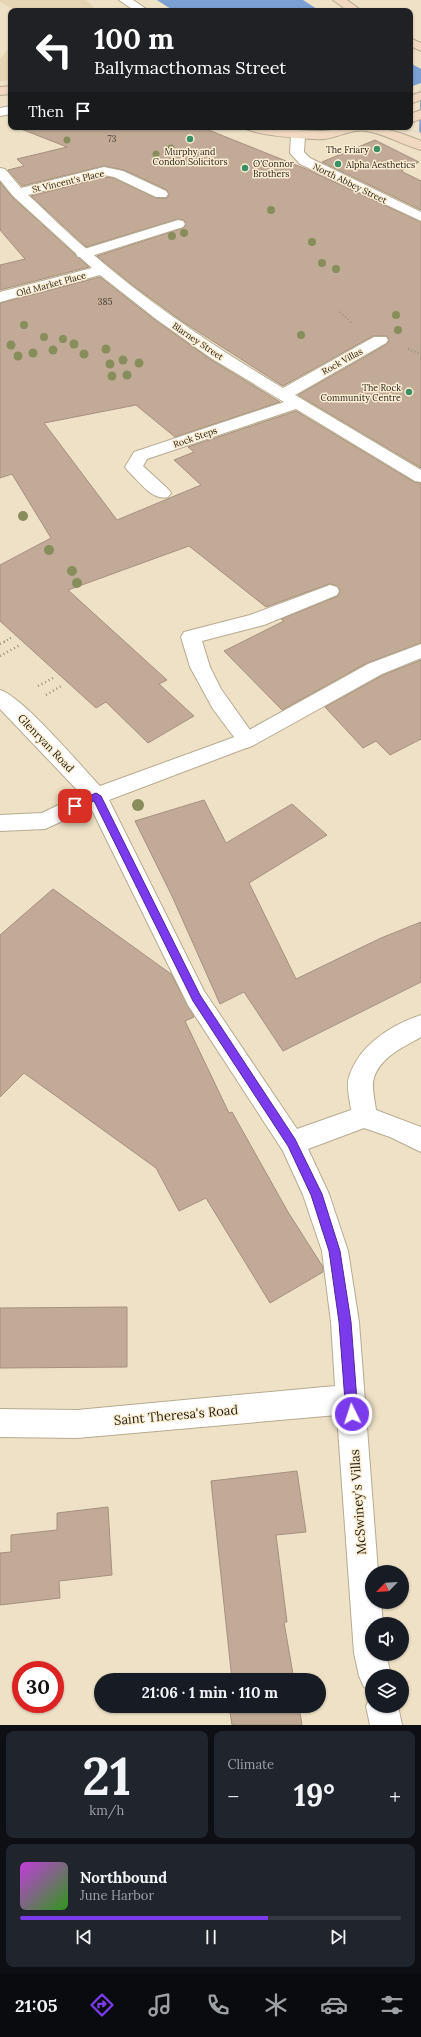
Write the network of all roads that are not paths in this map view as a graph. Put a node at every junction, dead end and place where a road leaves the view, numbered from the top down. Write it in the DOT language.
graph roads {
  1 [pos="126,0"];
  2 [pos="339,0"];
  3 [pos="138,8"];
  4 [pos="351,8"];
  5 [pos="268,130"];
  6 [pos="348,130"];
  7 [pos="378,130"];
  8 [pos="298,135"];
  9 [pos="421,146"];
  10 [pos="0,172"];
  11 [pos="18,193"];
  12 [pos="161,194"];
  13 [pos="421,217"];
  14 [pos="178,224"];
  15 [pos="83,254"];
  16 [pos="102,270"];
  17 [pos="0,297"];
  18 [pos="380,340"];
  19 [pos="291,399"];
  20 [pos="421,477"];
  21 [pos="162,493"];
  22 [pos="330,591"];
  23 [pos="421,651"];
  24 [pos="0,697"];
  25 [pos="247,740"];
  26 [pos="96,796"];
  27 [pos="0,823"];
  28 [pos="421,1025"];
  29 [pos="364,1117"];
  30 [pos="421,1140"];
  31 [pos="292,1143"];
  32 [pos="351,1399"];
  33 [pos="0,1423"];
  34 [pos="373,1669"];
  35 [pos="383,1713"];
  36 [pos="386,1725"];
  1 -- 3 [label="street"];
  2 -- 4 [label="main road"];
  5 -- 8 [label="main road"];
  6 -- 8 [label="main road"];
  7 -- 9 [label="main road"];
  8 -- 13 [label="street, North Abbey Street"];
  10 -- 11 [label="street, Blarney Street"];
  11 -- 12 [label="street, St Vincent's Place"];
  11 -- 15 [label="street, Blarney Street"];
  14 -- 15 [label="street"];
  15 -- 16 [label="street, Blarney Street"];
  16 -- 17 [label="street, Old Market Place"];
  16 -- 19 [label="street, Blarney Street"];
  18 -- 19 [label="street, Rock Villas"];
  19 -- 20 [label="street, Blarney Street"];
  19 -- 21 [label="street, Rock Steps"];
  22 -- 25 [label="street"];
  23 -- 25 [label="street"];
  24 -- 26 [label="street, Glenryan Road"];
  25 -- 26 [label="street"];
  26 -- 27 [label="street"];
  26 -- 31 [label="street, Glenryan Road"];
  28 -- 29 [label="street"];
  29 -- 30 [label="street"];
  29 -- 31 [label="street"];
  31 -- 32 [label="street, Glenryan Road"];
  32 -- 33 [label="street, Saint Theresa's Road"];
  32 -- 34 [label="street, McSwiney's Villas"];
  35 -- 36 [label="street"];
}
